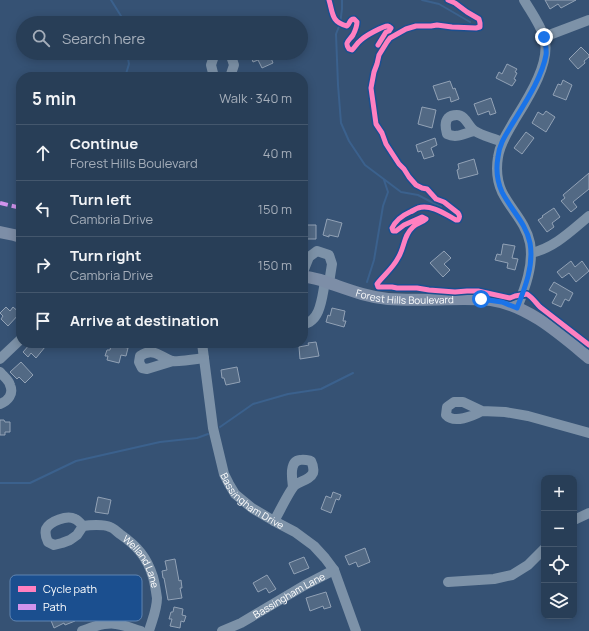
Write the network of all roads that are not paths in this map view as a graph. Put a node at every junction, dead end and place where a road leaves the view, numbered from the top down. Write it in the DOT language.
graph roads {
  1 [pos="524,0"];
  2 [pos="589,20"];
  3 [pos="544,37"];
  4 [pos="213,60"];
  5 [pos="232,60"];
  6 [pos="213,72"];
  7 [pos="232,72"];
  8 [pos="474,131"];
  9 [pos="502,142"];
  10 [pos="589,216"];
  11 [pos="0,232"];
  12 [pos="16,236"];
  13 [pos="531,253"];
  14 [pos="308,260"];
  15 [pos="308,277"];
  16 [pos="327,282"];
  17 [pos="517,308"];
  18 [pos="308,322"];
  19 [pos="16,344"];
  20 [pos="203,348"];
  21 [pos="204,358"];
  22 [pos="589,358"];
  23 [pos="0,359"];
  24 [pos="173,361"];
  25 [pos="0,372"];
  26 [pos="0,404"];
  27 [pos="482,411"];
  28 [pos="589,433"];
  29 [pos="293,487"];
  30 [pos="589,513"];
  31 [pos="577,519"];
  32 [pos="274,522"];
  33 [pos="83,526"];
  34 [pos="541,551"];
  35 [pos="334,570"];
  36 [pos="448,582"];
  37 [pos="82,631"];
  38 [pos="141,631"];
  39 [pos="149,631"];
  40 [pos="222,631"];
  41 [pos="356,631"];
  1 -- 3 [label="street"];
  2 -- 3 [label="street"];
  3 -- 9 [label="street"];
  4 -- 6 [label="street"];
  5 -- 7 [label="street"];
  8 -- 9 [label="street"];
  9 -- 13 [label="street"];
  10 -- 13 [label="street"];
  11 -- 12 [label="main road"];
  13 -- 17 [label="street"];
  14 -- 16 [label="street"];
  15 -- 16 [label="main road, Forest Hills Boulevard"];
  16 -- 17 [label="main road, Forest Hills Boulevard"];
  16 -- 18 [label="street"];
  17 -- 22 [label="main road, Forest Hills Boulevard"];
  19 -- 23 [label="street"];
  20 -- 21 [label="street, Bassingham Drive"];
  21 -- 24 [label="street"];
  21 -- 32 [label="street, Bassingham Drive"];
  25 -- 26 [label="street"];
  27 -- 28 [label="street"];
  29 -- 32 [label="street"];
  30 -- 31 [label="street"];
  32 -- 35 [label="street, Bassingham Drive"];
  33 -- 39 [label="street, Welland Lane"];
  34 -- 36 [label="street"];
  35 -- 40 [label="street, Bassingham Lane"];
  35 -- 41 [label="street, Bassingham Drive"];
  37 -- 38 [label="street"];
}
